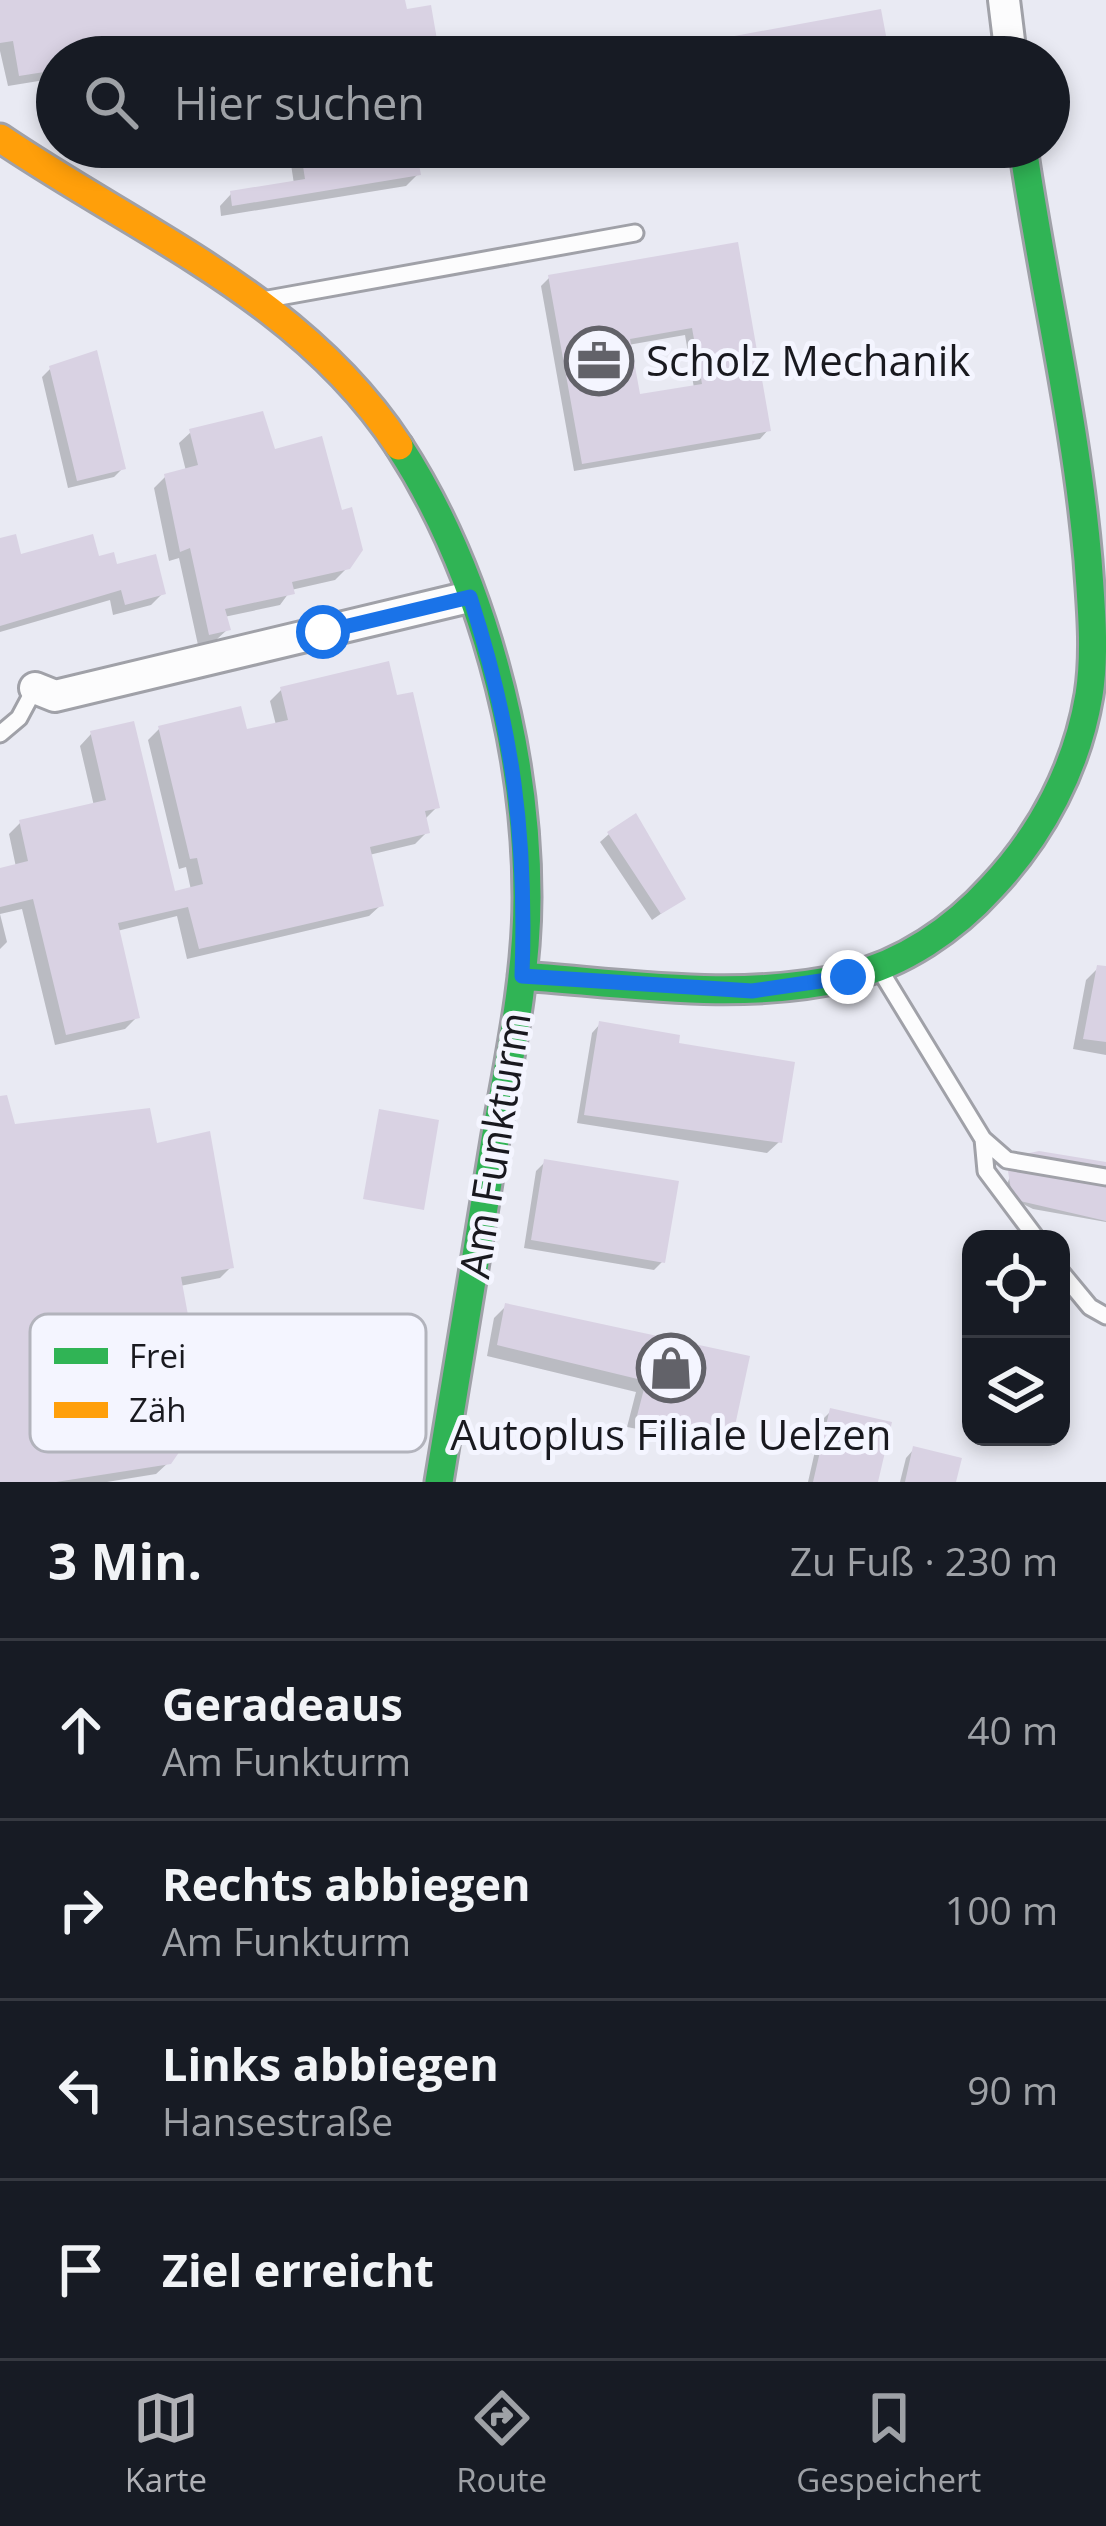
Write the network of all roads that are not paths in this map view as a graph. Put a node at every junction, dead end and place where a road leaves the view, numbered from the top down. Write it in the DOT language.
graph roads {
  1 [pos="1004,0"];
  2 [pos="1008,36"];
  3 [pos="0,138"];
  4 [pos="36,164"];
  5 [pos="42,168"];
  6 [pos="1026,168"];
  7 [pos="635,233"];
  8 [pos="259,301"];
  9 [pos="470,597"];
  10 [pos="35,688"];
  11 [pos="0,734"];
  12 [pos="879,967"];
  13 [pos="522,976"];
  14 [pos="982,1139"];
  15 [pos="1106,1177"];
  16 [pos="1029,1230"];
  17 [pos="1070,1283"];
  18 [pos="1106,1316"];
  19 [pos="444,1481"];
  1 -- 2 [label="street"];
  3 -- 4 [label="street, Am Funkturm"];
  5 -- 8 [label="street, Am Funkturm"];
  6 -- 12 [label="street"];
  7 -- 8 [label="lane"];
  8 -- 9 [label="street, Am Funkturm"];
  9 -- 10 [label="street"];
  9 -- 13 [label="street, Am Funkturm"];
  10 -- 11 [label="lane"];
  12 -- 13 [label="street"];
  12 -- 14 [label="lane"];
  13 -- 19 [label="street, Am Funkturm"];
  14 -- 15 [label="lane"];
  14 -- 16 [label="lane"];
  17 -- 18 [label="lane"];
}
